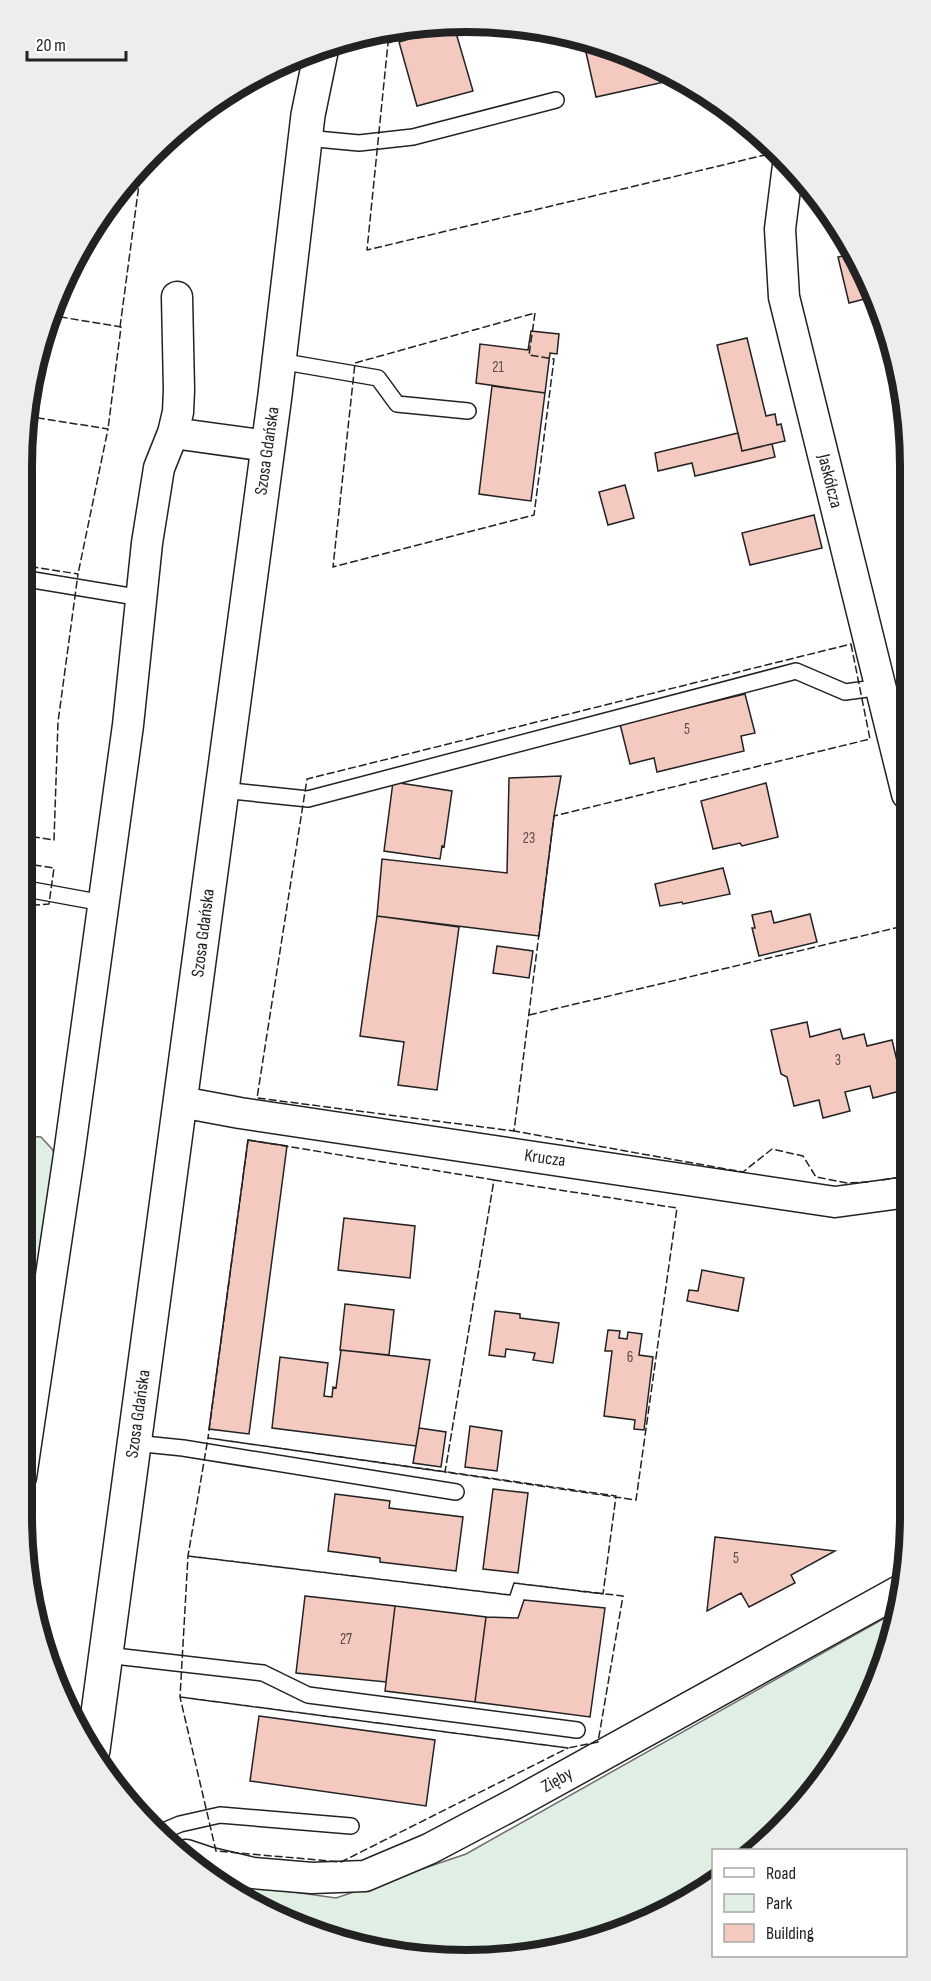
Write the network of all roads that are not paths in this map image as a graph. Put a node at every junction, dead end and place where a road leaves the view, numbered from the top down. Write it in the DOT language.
graph roads {
  1 [pos="320,57"];
  2 [pos="304,63"];
  3 [pos="556,100"];
  4 [pos="307,127"];
  5 [pos="787,174"];
  6 [pos="177,297"];
  7 [pos="279,361"];
  8 [pos="468,411"];
  9 [pos="173,433"];
  10 [pos="267,446"];
  11 [pos="32,580"];
  12 [pos="142,598"];
  13 [pos="882,687"];
  14 [pos="900,761"];
  15 [pos="222,790"];
  16 [pos="32,890"];
  17 [pos="103,903"];
  18 [pos="181,1102"];
  19 [pos="900,1193"];
  20 [pos="32,1404"];
  21 [pos="134,1443"];
  22 [pos="456,1492"];
  23 [pos="892,1595"];
  24 [pos="106,1655"];
  25 [pos="577,1730"];
  26 [pos="94,1739"];
  27 [pos="351,1826"];
  28 [pos="167,1830"];
  29 [pos="201,1860"];
  1 -- 4 [label="main road, Szosa Gdańska"];
  2 -- 4 [label="main road, Szosa Gdańska"];
  3 -- 4 [label="lane"];
  4 -- 7 [label="main road, Szosa Gdańska"];
  5 -- 13 [label="street, Jaskółcza"];
  6 -- 9 [label="street"];
  7 -- 8 [label="lane"];
  7 -- 10 [label="main road, Szosa Gdańska"];
  9 -- 10 [label="street"];
  9 -- 12 [label="street"];
  10 -- 15 [label="main road, Szosa Gdańska"];
  11 -- 12 [label="lane"];
  12 -- 17 [label="street"];
  13 -- 14 [label="street, Jaskółcza"];
  13 -- 15 [label="lane"];
  15 -- 18 [label="main road, Szosa Gdańska"];
  16 -- 17 [label="lane"];
  17 -- 20 [label="street"];
  18 -- 19 [label="street, Krucza"];
  18 -- 21 [label="main road, Szosa Gdańska"];
  21 -- 22 [label="lane"];
  21 -- 24 [label="main road, Szosa Gdańska"];
  23 -- 29 [label="street, Zięby"];
  24 -- 25 [label="lane"];
  24 -- 26 [label="main road, Szosa Gdańska"];
  27 -- 28 [label="lane"];
}
